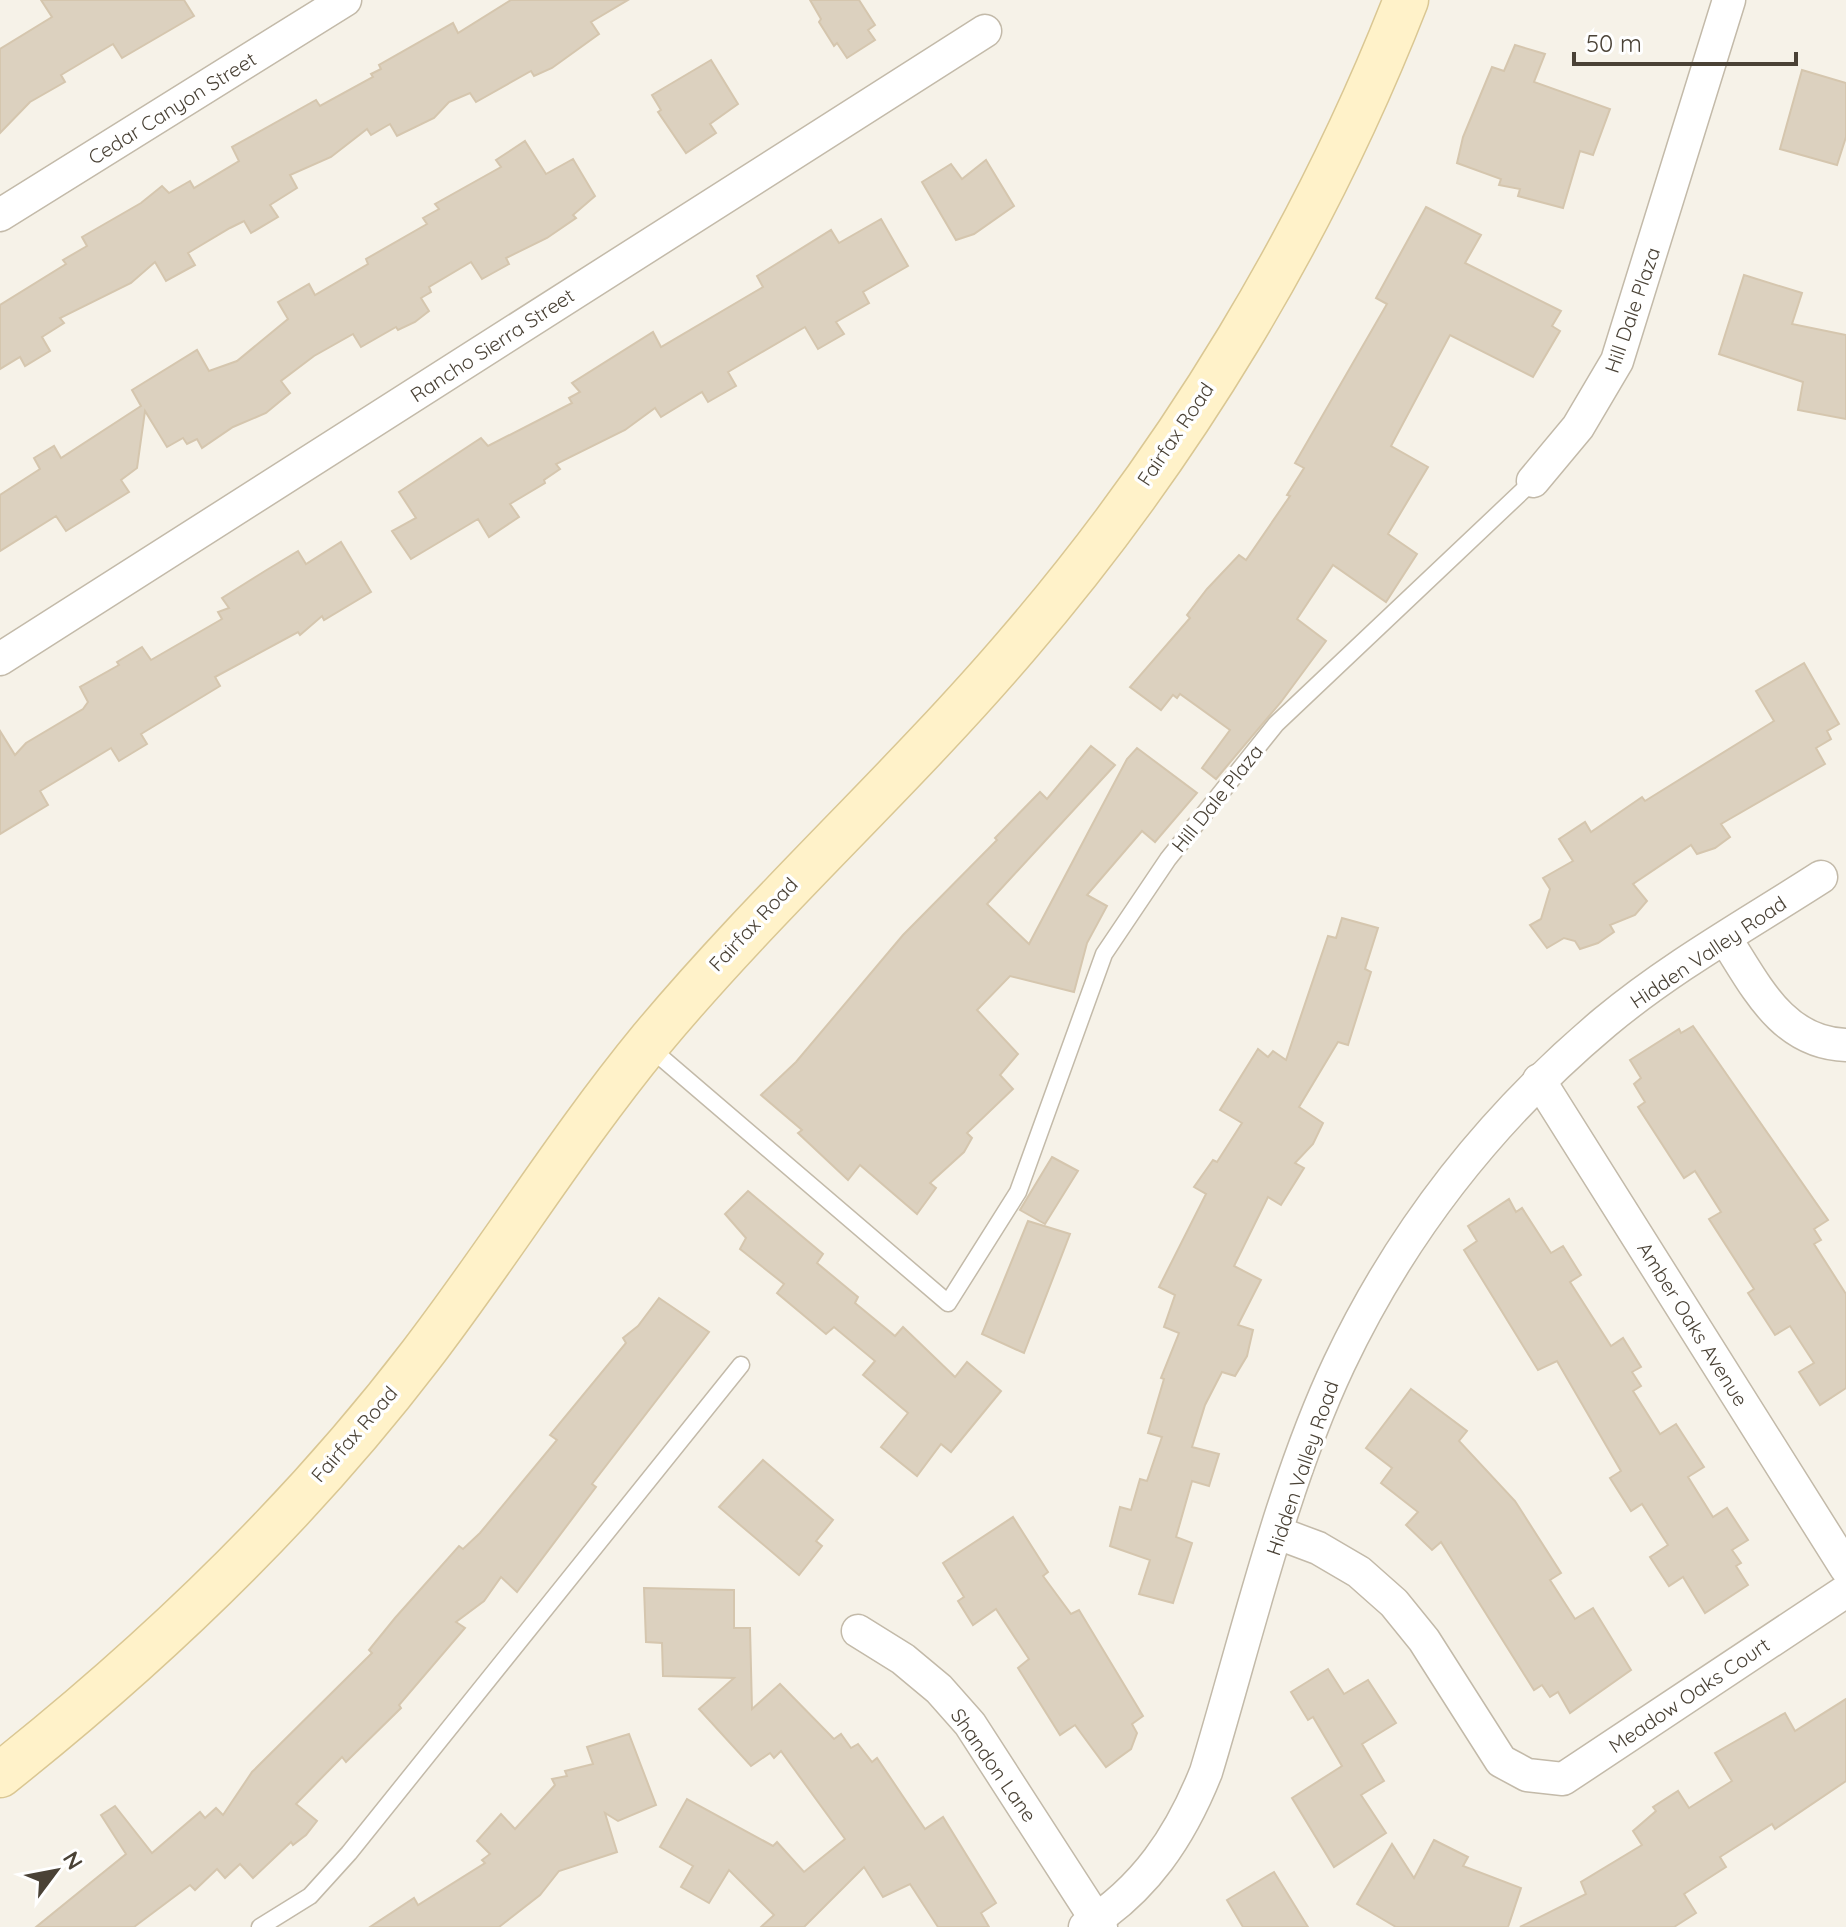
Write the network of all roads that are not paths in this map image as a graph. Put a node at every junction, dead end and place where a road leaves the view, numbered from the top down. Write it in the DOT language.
graph roads {
  1 [pos="345,0"];
  2 [pos="1406,0"];
  3 [pos="1729,0"];
  4 [pos="985,31"];
  5 [pos="0,215"];
  6 [pos="1533,481"];
  7 [pos="0,659"];
  8 [pos="1821,877"];
  9 [pos="1725,938"];
  10 [pos="647,1045"];
  11 [pos="1846,1045"];
  12 [pos="1539,1080"];
  13 [pos="741,1365"];
  14 [pos="1278,1533"];
  15 [pos="1846,1568"];
  16 [pos="1846,1591"];
  17 [pos="858,1631"];
  18 [pos="0,1775"];
  19 [pos="1094,1925"];
  20 [pos="260,1927"];
  1 -- 5 [label="street, Cedar Canyon Street"];
  2 -- 10 [label="main road, Fairfax Road"];
  3 -- 6 [label="street, Hill Dale Plaza"];
  4 -- 7 [label="street, Rancho Sierra Street"];
  6 -- 10 [label="lane, Hill Dale Plaza"];
  8 -- 9 [label="street, Hidden Valley Road"];
  9 -- 11 [label="street"];
  9 -- 12 [label="street, Hidden Valley Road"];
  10 -- 18 [label="main road, Fairfax Road"];
  12 -- 14 [label="street, Hidden Valley Road"];
  12 -- 15 [label="street, Amber Oaks Avenue"];
  13 -- 20 [label="lane"];
  14 -- 16 [label="street, Meadow Oaks Court"];
  14 -- 19 [label="street, Hidden Valley Road"];
  17 -- 19 [label="street, Shandon Lane"];
}
